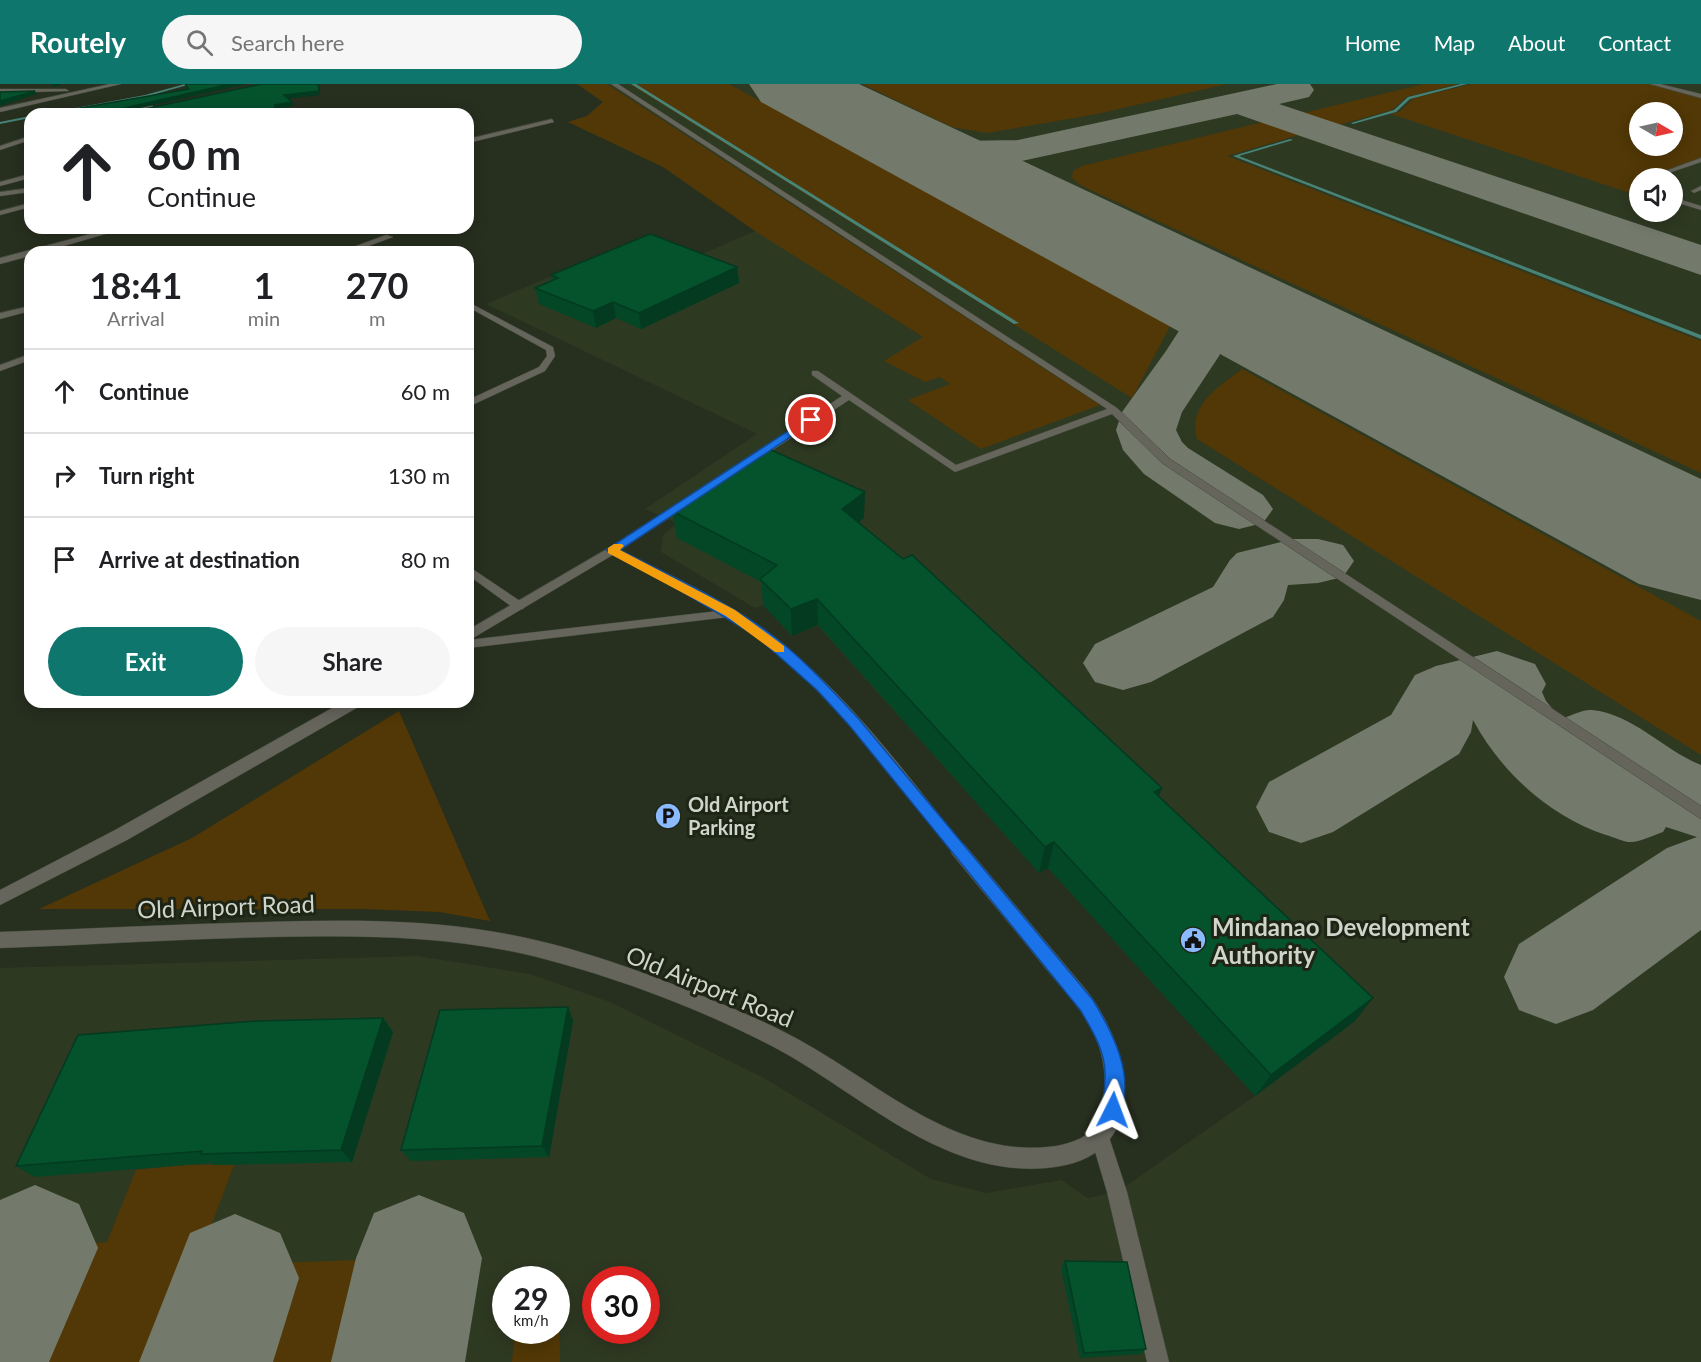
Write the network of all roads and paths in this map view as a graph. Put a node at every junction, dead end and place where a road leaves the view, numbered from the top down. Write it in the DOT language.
graph roads {
  1 [pos="118,84"];
  2 [pos="614,84"];
  3 [pos="1653,84"];
  4 [pos="0,91"];
  5 [pos="84,93"];
  6 [pos="1701,96"];
  7 [pos="156,107"];
  8 [pos="151,108"];
  9 [pos="0,110"];
  10 [pos="552,121"];
  11 [pos="24,140"];
  12 [pos="474,140"];
  13 [pos="0,148"];
  14 [pos="1701,160"];
  15 [pos="1678,168"];
  16 [pos="24,178"];
  17 [pos="0,184"];
  18 [pos="24,191"];
  19 [pos="0,195"];
  20 [pos="1683,202"];
  21 [pos="24,207"];
  22 [pos="1701,208"];
  23 [pos="0,213"];
  24 [pos="100,234"];
  25 [pos="389,237"];
  26 [pos="57,246"];
  27 [pos="362,246"];
  28 [pos="24,255"];
  29 [pos="0,261"];
  30 [pos="474,307"];
  31 [pos="24,310"];
  32 [pos="0,316"];
  33 [pos="24,359"];
  34 [pos="0,368"];
  35 [pos="815,374"];
  36 [pos="849,396"];
  37 [pos="474,401"];
  38 [pos="1114,410"];
  39 [pos="612,550"];
  40 [pos="474,574"];
  41 [pos="519,606"];
  42 [pos="731,613"];
  43 [pos="474,632"];
  44 [pos="474,643"];
  45 [pos="344,708"];
  46 [pos="1701,813"];
  47 [pos="958,849"];
  48 [pos="0,898"];
  49 [pos="0,940"];
  50 [pos="1100,1138"];
  51 [pos="1158,1362"];
  1 -- 5 [label="street"];
  2 -- 38 [label="lane"];
  3 -- 6 [label="lane"];
  4 -- 5 [label="street"];
  5 -- 9 [label="street"];
  7 -- 8 [label="street"];
  10 -- 12 [label="street"];
  11 -- 13 [label="street"];
  14 -- 15 [label="lane"];
  16 -- 17 [label="lane"];
  18 -- 19 [label="lane"];
  20 -- 22 [label="lane"];
  21 -- 23 [label="street"];
  24 -- 26 [label="street"];
  25 -- 27 [label="street"];
  28 -- 29 [label="street"];
  30 -- 37 [label="lane"];
  31 -- 32 [label="lane"];
  33 -- 34 [label="street"];
  35 -- 36 [label="lane"];
  36 -- 38 [label="lane"];
  36 -- 39 [label="lane"];
  38 -- 46 [label="lane"];
  39 -- 41 [label="street"];
  39 -- 42 [label="lane"];
  40 -- 41 [label="lane"];
  41 -- 43 [label="street"];
  42 -- 44 [label="lane"];
  42 -- 47 [label="lane"];
  45 -- 48 [label="street"];
  47 -- 50 [label="street"];
  49 -- 50 [label="street, Old Airport Road"];
  50 -- 51 [label="lane"];
}
